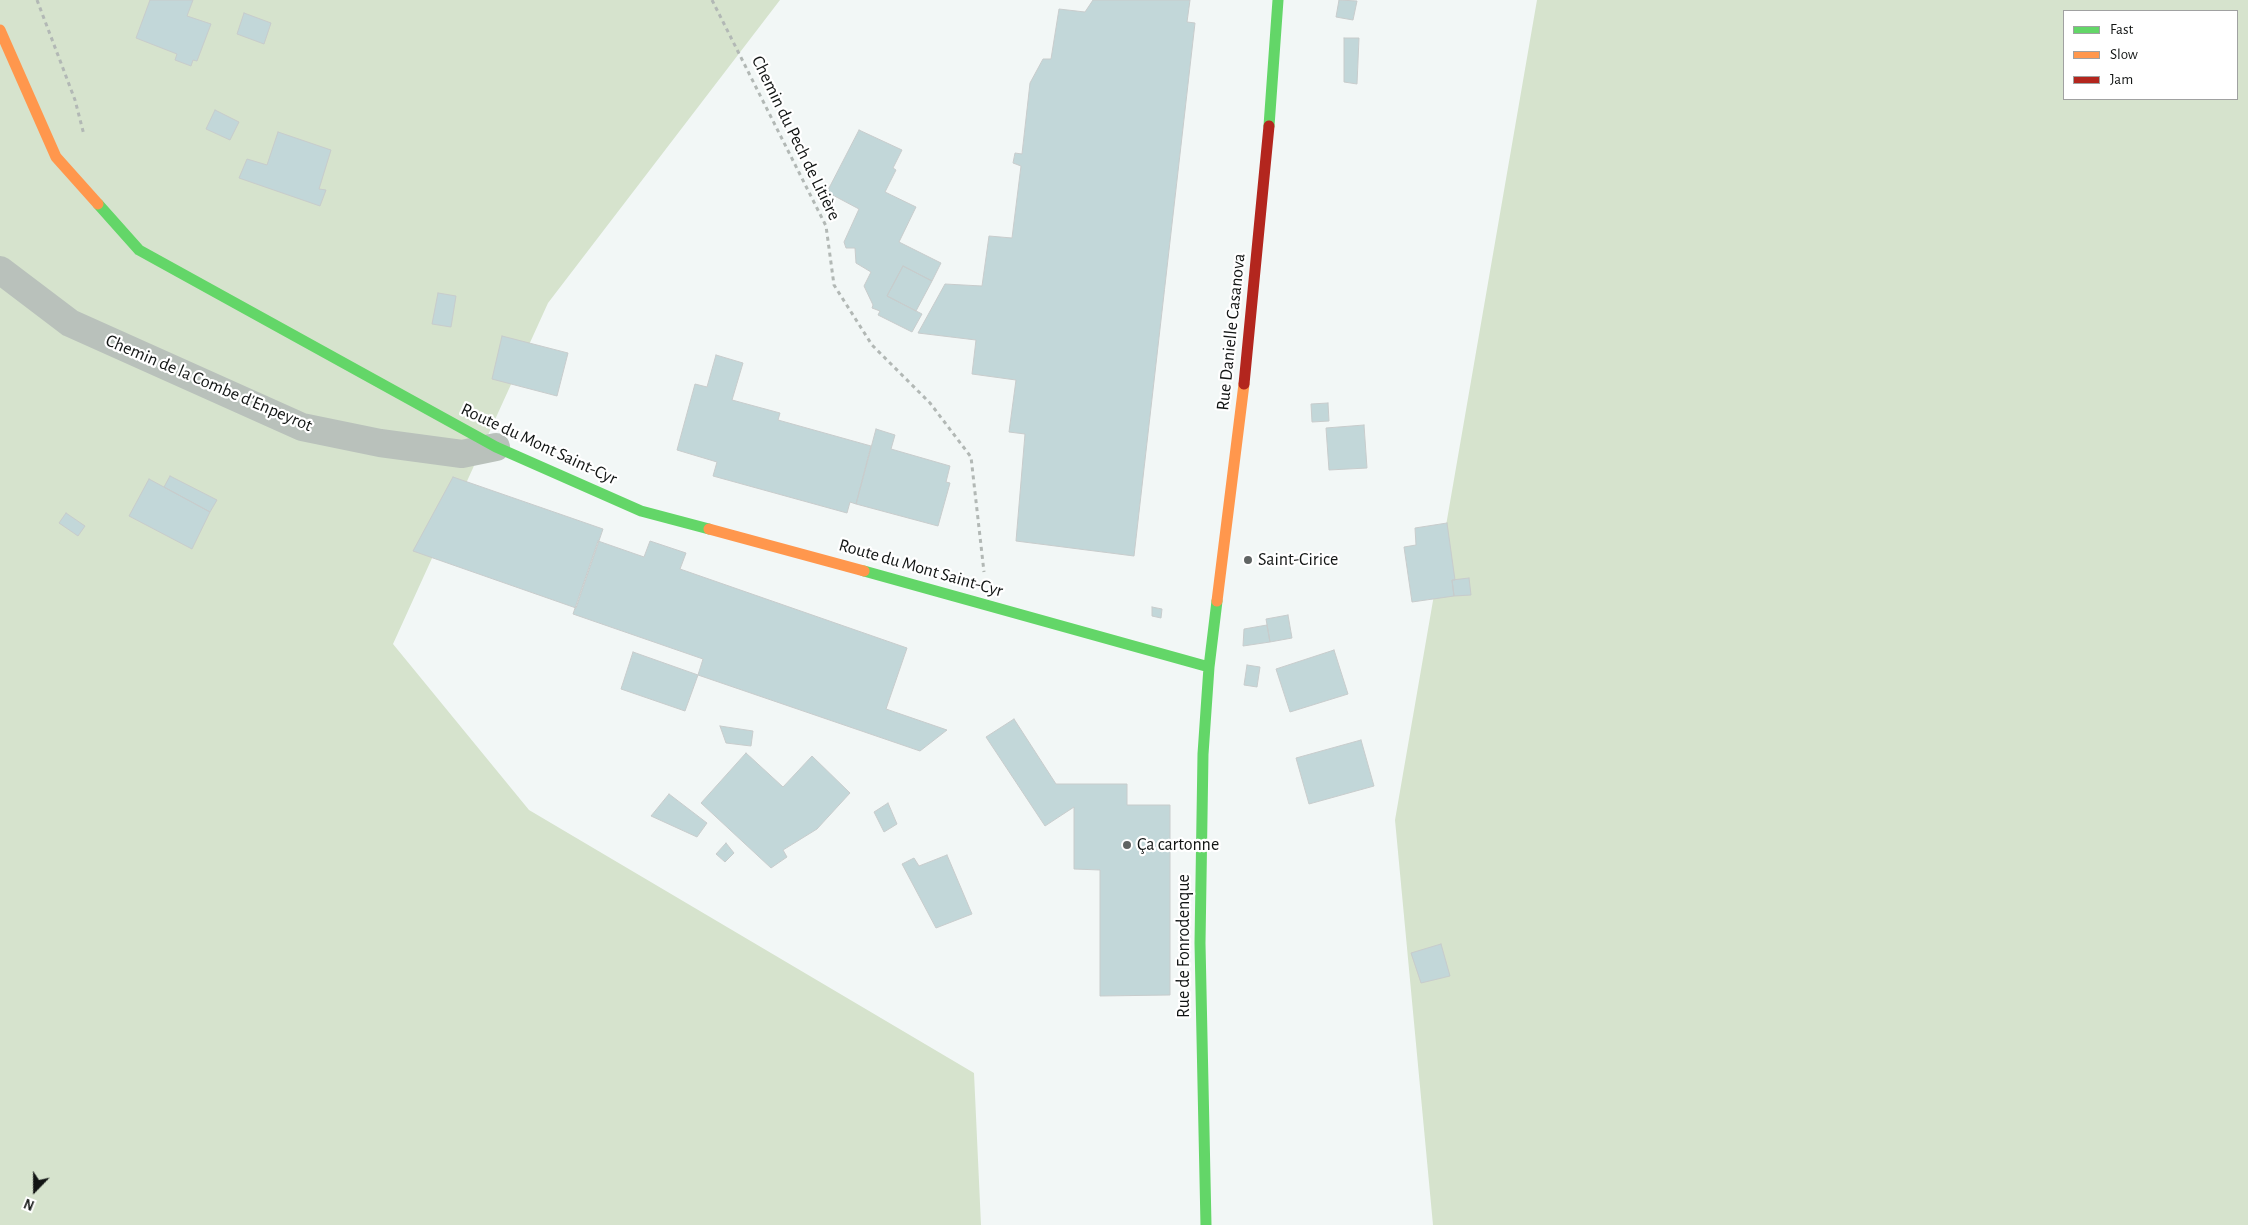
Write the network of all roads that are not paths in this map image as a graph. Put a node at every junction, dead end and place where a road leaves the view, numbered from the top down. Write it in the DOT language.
graph roads {
  1 [pos="1278,0"];
  2 [pos="0,30"];
  3 [pos="0,270"];
  4 [pos="496,447"];
  5 [pos="1209,667"];
  6 [pos="1206,1225"];
  1 -- 5 [label="street, Rue Danielle Casanova"];
  2 -- 4 [label="street, Route du Mont Saint-Cyr"];
  3 -- 4 [label="street, Chemin de la Combe d'Enpeyrot"];
  4 -- 5 [label="street, Route du Mont Saint-Cyr"];
  5 -- 6 [label="street, Rue de Fonrodenque"];
}
